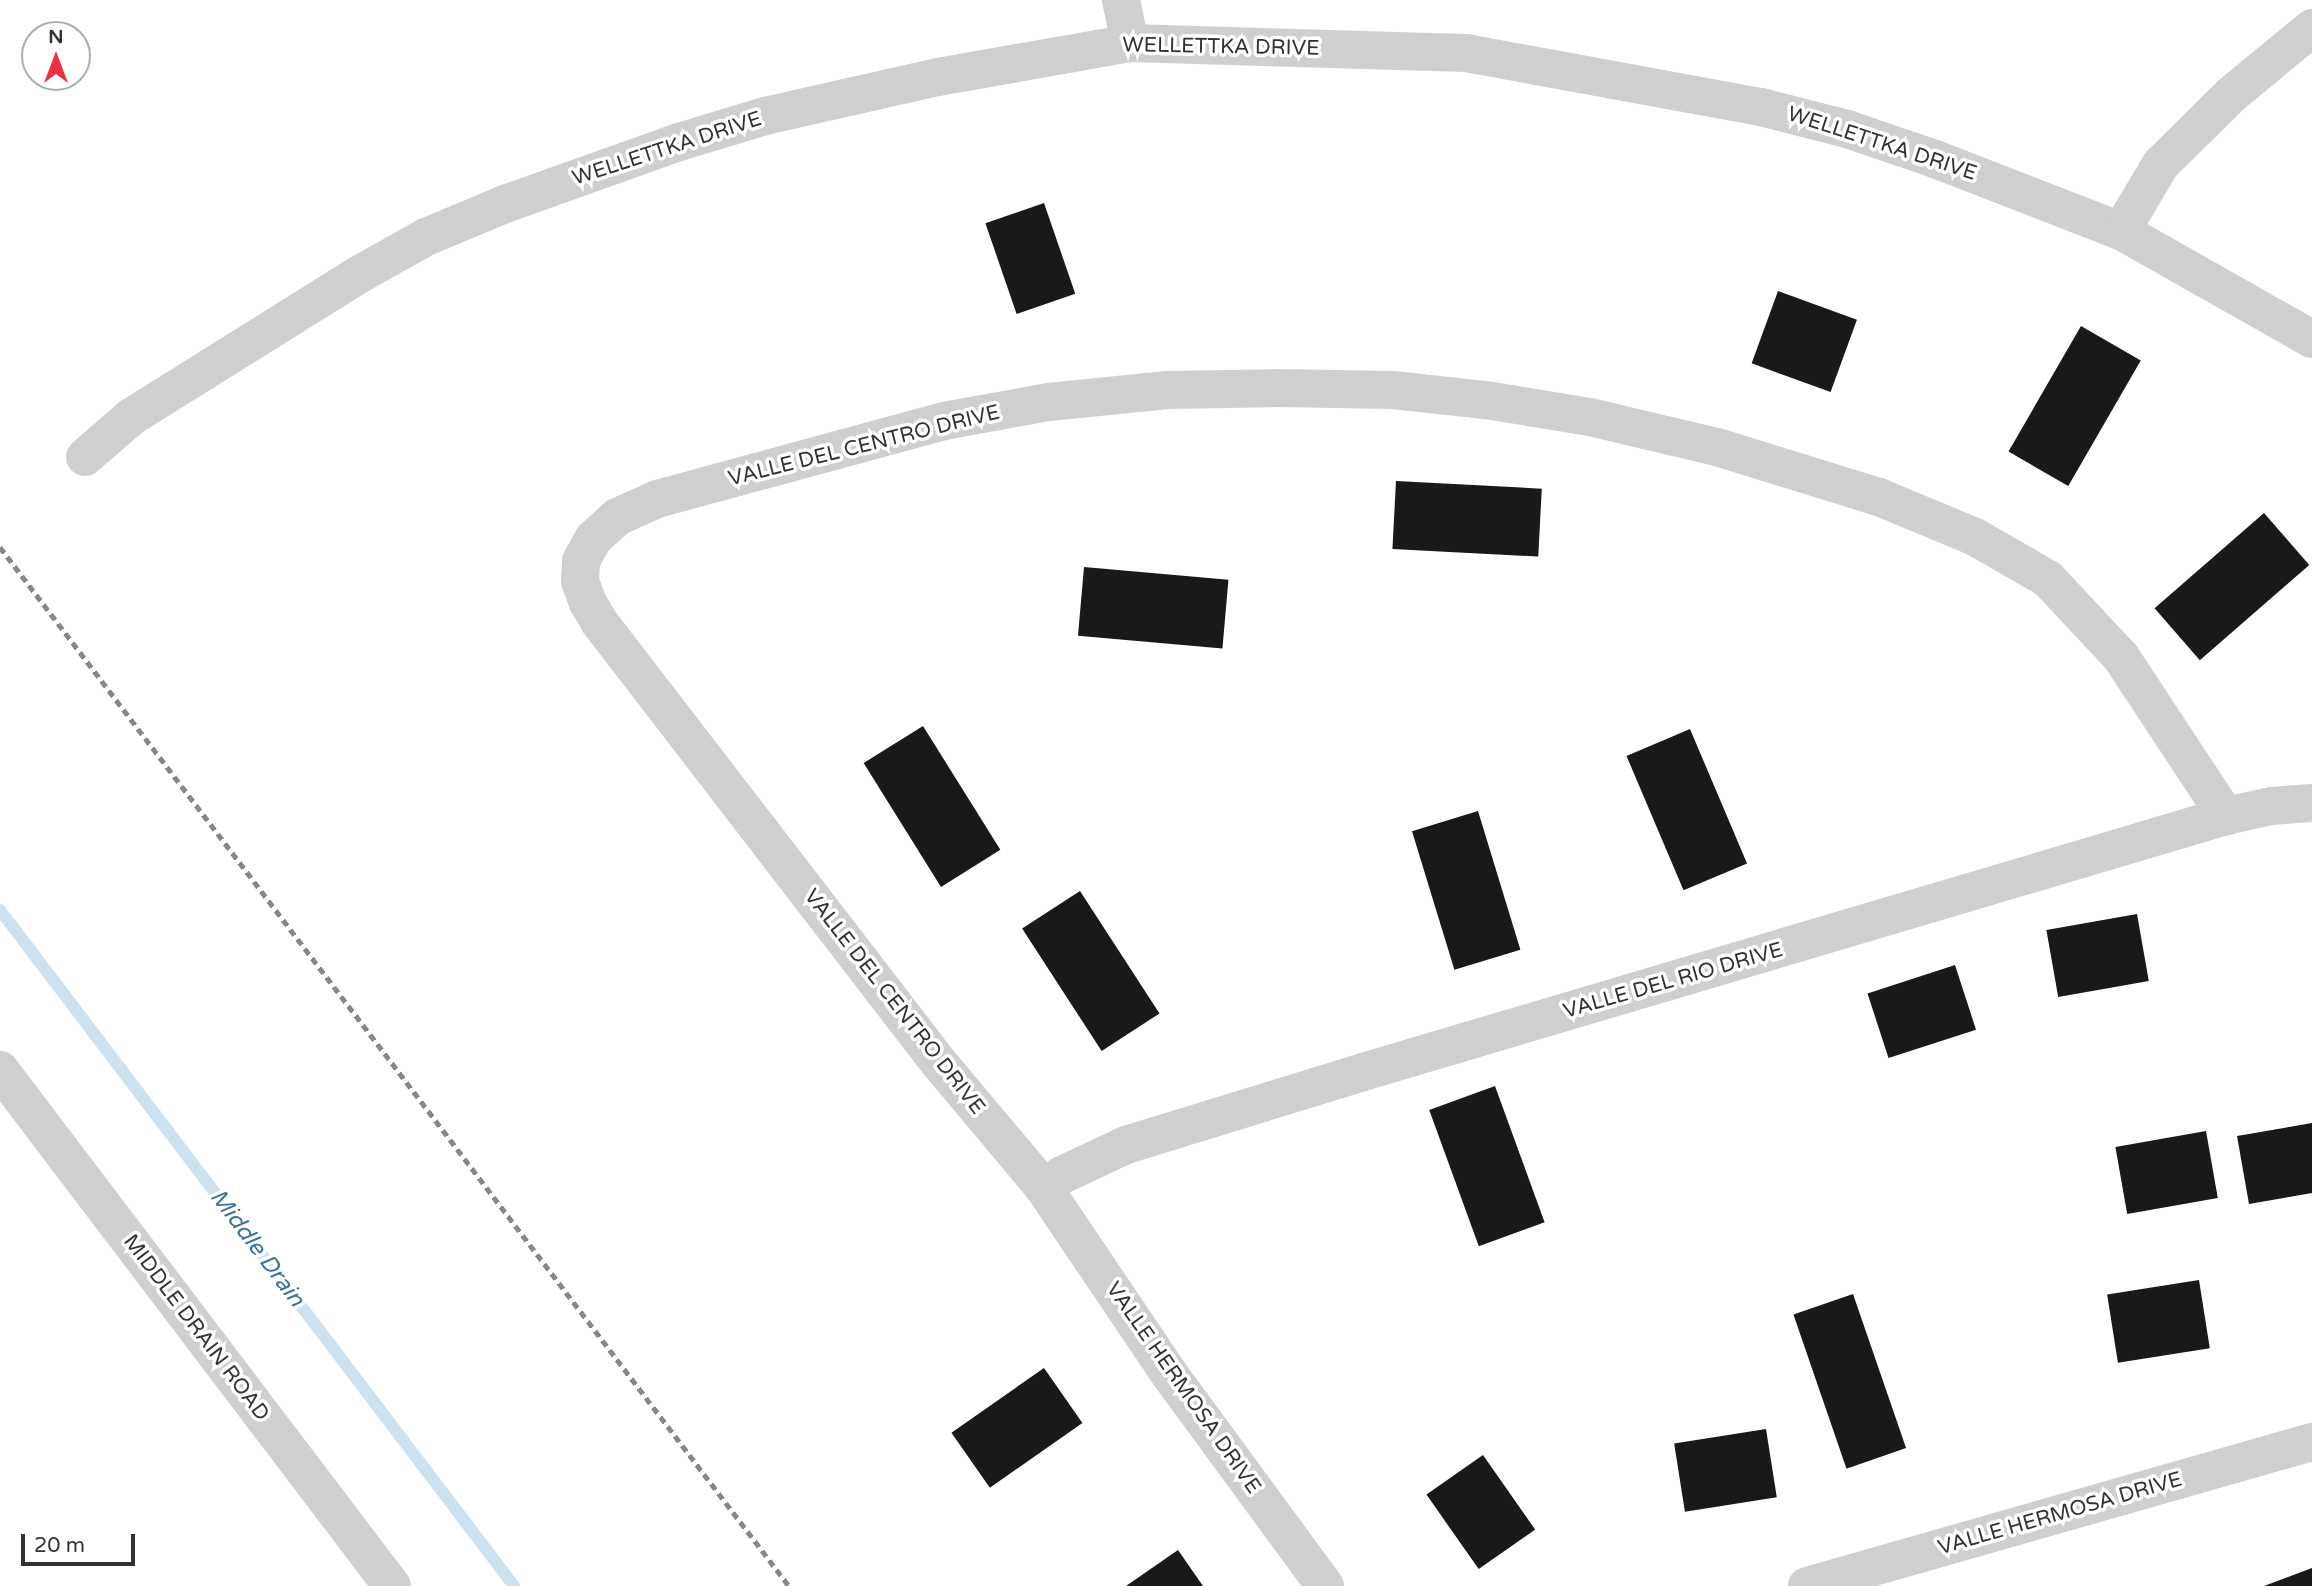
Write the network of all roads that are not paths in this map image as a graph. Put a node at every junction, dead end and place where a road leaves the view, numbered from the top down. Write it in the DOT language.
graph roads {
  1 [pos="1121,0"];
  2 [pos="2312,28"];
  3 [pos="1130,43"];
  4 [pos="2121,231"];
  5 [pos="2312,339"];
  6 [pos="85,457"];
  7 [pos="2312,803"];
  8 [pos="2226,816"];
  9 [pos="0,1070"];
  10 [pos="1044,1188"];
  11 [pos="2312,1442"];
  12 [pos="391,1586"];
  13 [pos="1325,1586"];
  14 [pos="1807,1586"];
  1 -- 3 [label="street"];
  2 -- 4 [label="street"];
  3 -- 4 [label="street, WELLETTKA DRIVE"];
  3 -- 6 [label="street, WELLETTKA DRIVE"];
  4 -- 5 [label="street, WELLETTKA DRIVE"];
  7 -- 8 [label="street, VALLE DEL RIO DRIVE"];
  8 -- 10 [label="street, VALLE DEL RIO DRIVE"];
  8 -- 10 [label="street, VALLE DEL CENTRO DRIVE"];
  9 -- 12 [label="street, MIDDLE DRAIN ROAD"];
  10 -- 13 [label="street, VALLE HERMOSA DRIVE"];
  11 -- 14 [label="street, VALLE HERMOSA DRIVE"];
}
